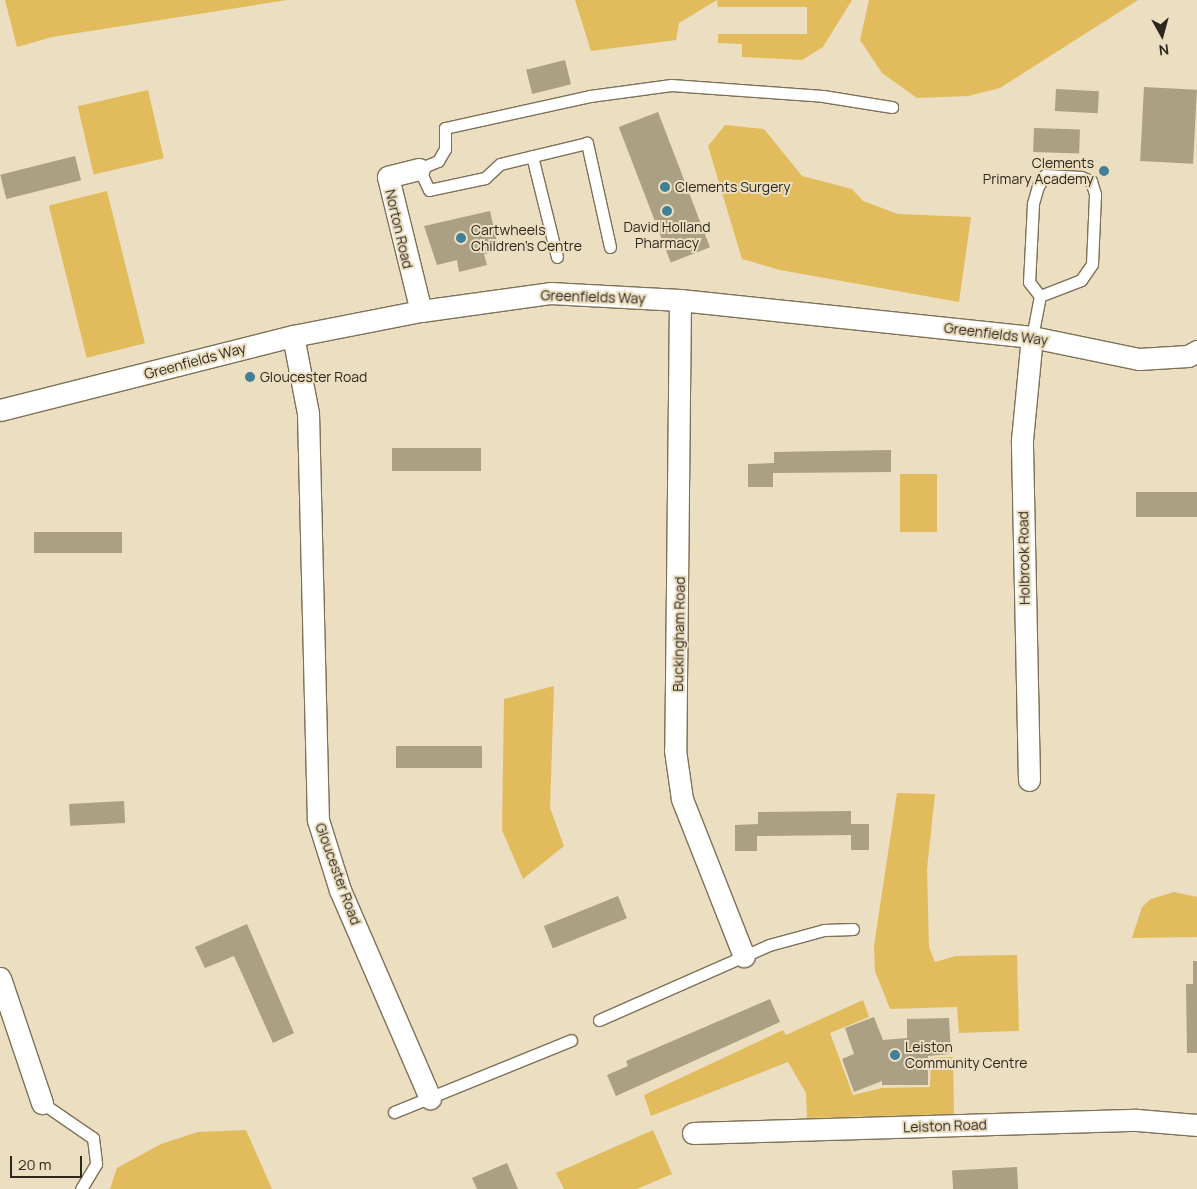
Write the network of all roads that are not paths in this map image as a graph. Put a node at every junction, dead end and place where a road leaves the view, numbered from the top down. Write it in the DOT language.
graph roads {
  1 [pos="892,107"];
  2 [pos="532,156"];
  3 [pos="419,169"];
  4 [pos="610,247"];
  5 [pos="557,257"];
  6 [pos="1040,296"];
  7 [pos="680,300"];
  8 [pos="421,311"];
  9 [pos="293,336"];
  10 [pos="1032,337"];
  11 [pos="1197,351"];
  12 [pos="1165,359"];
  13 [pos="1197,365"];
  14 [pos="0,410"];
  15 [pos="1029,780"];
  16 [pos="852,929"];
  17 [pos="744,956"];
  18 [pos="0,978"];
  19 [pos="599,1020"];
  20 [pos="571,1040"];
  21 [pos="430,1098"];
  22 [pos="42,1103"];
  23 [pos="394,1112"];
  24 [pos="1197,1125"];
  25 [pos="693,1133"];
  26 [pos="81,1189"];
  1 -- 3 [label="lane"];
  2 -- 3 [label="lane"];
  2 -- 4 [label="lane"];
  2 -- 5 [label="lane"];
  3 -- 8 [label="street, Norton Road"];
  6 -- 6 [label="lane"];
  6 -- 10 [label="lane"];
  7 -- 8 [label="street, Greenfields Way"];
  7 -- 10 [label="street, Greenfields Way"];
  7 -- 17 [label="street, Buckingham Road"];
  8 -- 9 [label="street, Greenfields Way"];
  9 -- 14 [label="street, Greenfields Way"];
  9 -- 21 [label="street, Gloucester Road"];
  10 -- 12 [label="street, Greenfields Way"];
  10 -- 15 [label="street, Holbrook Road"];
  11 -- 12 [label="street, Greenfields Way"];
  12 -- 13 [label="street, Greenfields Way"];
  16 -- 17 [label="lane"];
  17 -- 19 [label="lane"];
  18 -- 22 [label="street"];
  20 -- 21 [label="lane"];
  21 -- 23 [label="lane"];
  22 -- 26 [label="lane"];
  24 -- 25 [label="street, Leiston Road"];
}
